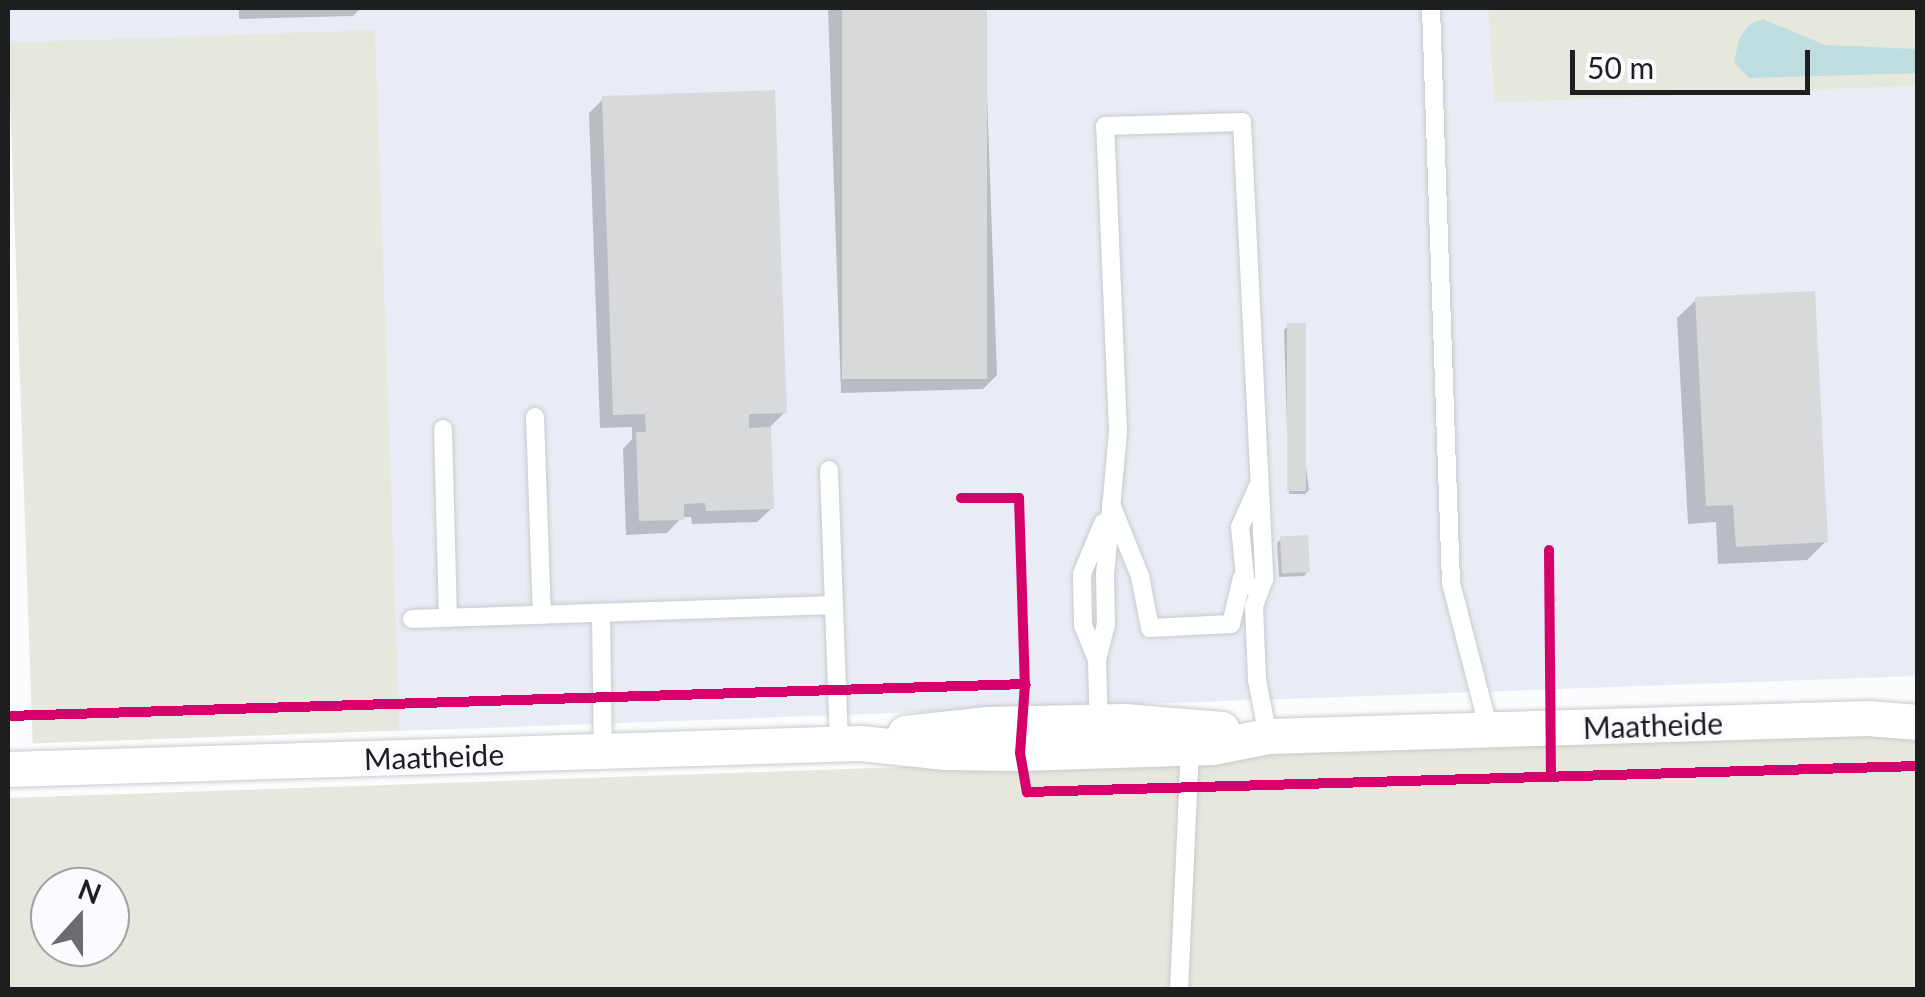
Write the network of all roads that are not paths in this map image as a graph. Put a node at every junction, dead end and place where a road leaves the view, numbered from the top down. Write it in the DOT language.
graph roads {
  1 [pos="1431,8"];
  2 [pos="535,418"];
  3 [pos="443,429"];
  4 [pos="828,470"];
  5 [pos="1259,484"];
  6 [pos="1111,504"];
  7 [pos="1242,578"];
  8 [pos="1256,604"];
  9 [pos="834,605"];
  10 [pos="601,612"];
  11 [pos="542,615"];
  12 [pos="448,618"];
  13 [pos="412,619"];
  14 [pos="1918,705"];
  15 [pos="1868,718"];
  16 [pos="1918,722"];
  17 [pos="1489,730"];
  18 [pos="1099,736"];
  19 [pos="1190,736"];
  20 [pos="1268,736"];
  21 [pos="850,743"];
  22 [pos="603,750"];
  23 [pos="8,769"];
  24 [pos="1179,990"];
  1 -- 17 [label="lane"];
  2 -- 11 [label="lane"];
  3 -- 12 [label="lane"];
  4 -- 9 [label="lane"];
  5 -- 6 [label="lane"];
  5 -- 7 [label="lane"];
  5 -- 8 [label="lane"];
  6 -- 7 [label="lane"];
  6 -- 18 [label="lane"];
  7 -- 8 [label="lane"];
  8 -- 20 [label="lane"];
  9 -- 10 [label="lane"];
  9 -- 21 [label="lane"];
  10 -- 11 [label="lane"];
  10 -- 22 [label="lane"];
  11 -- 12 [label="lane"];
  12 -- 13 [label="lane"];
  14 -- 15 [label="street"];
  15 -- 16 [label="street, Maatheide"];
  15 -- 17 [label="street, Maatheide"];
  17 -- 20 [label="street, Maatheide"];
  18 -- 19 [label="street, Maatheide"];
  18 -- 21 [label="street, Maatheide"];
  19 -- 20 [label="street, Maatheide"];
  19 -- 24 [label="lane"];
  21 -- 22 [label="street, Maatheide"];
  22 -- 23 [label="street, Maatheide"];
}
